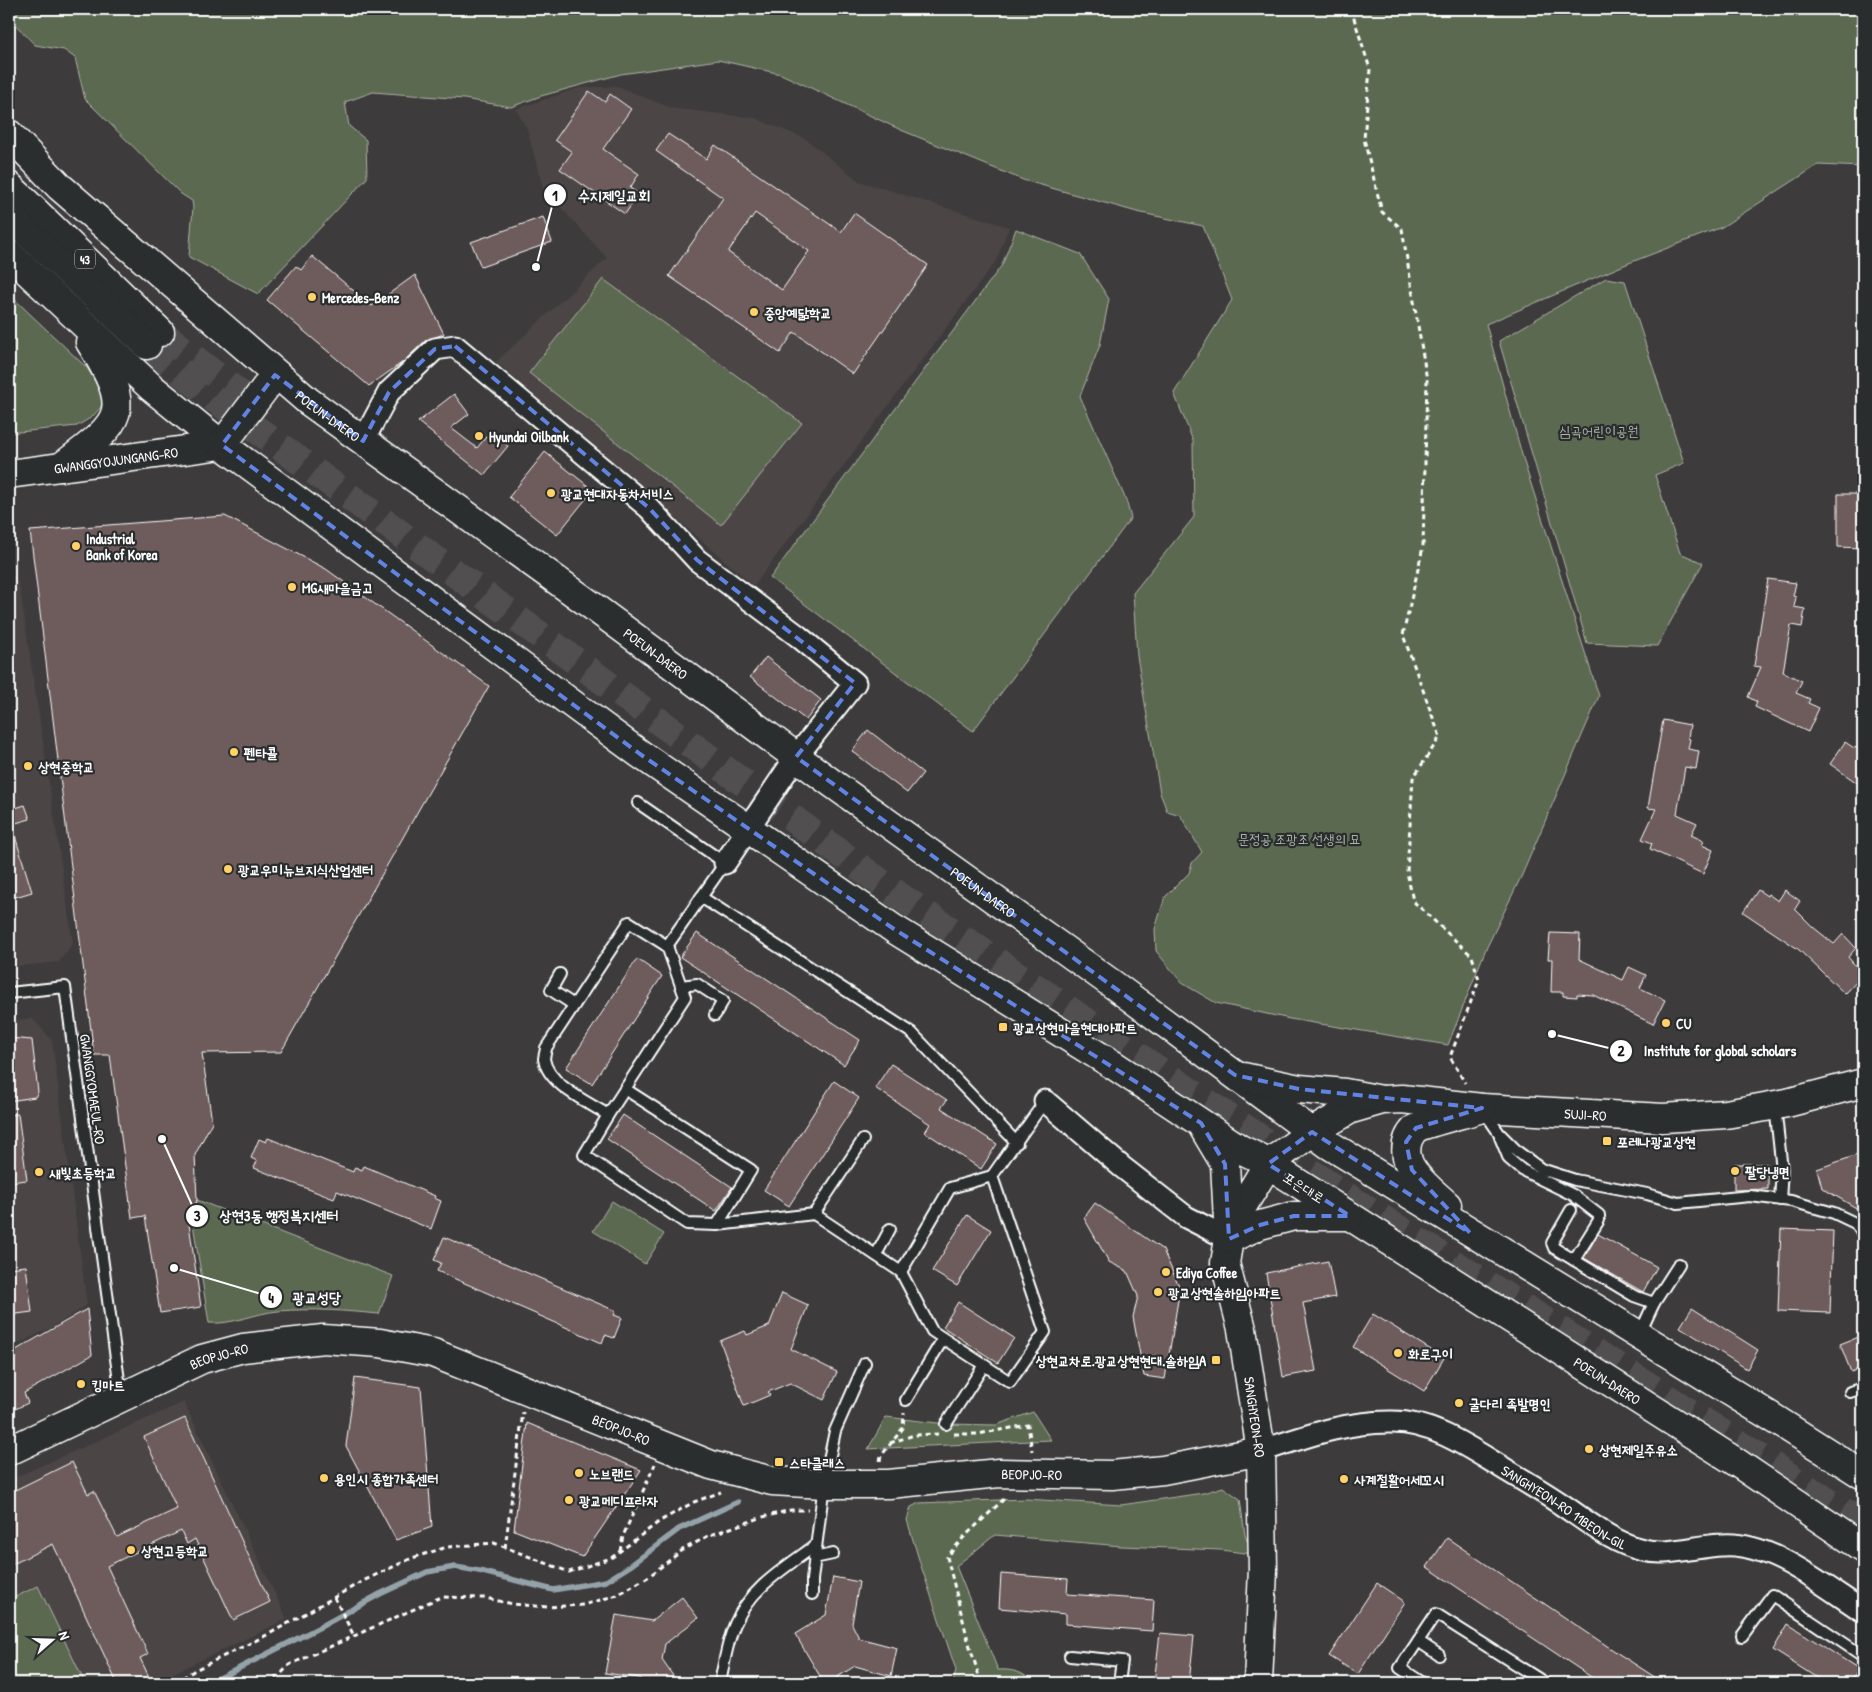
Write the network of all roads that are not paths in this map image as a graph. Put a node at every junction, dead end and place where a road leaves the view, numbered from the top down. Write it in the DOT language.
graph roads {
  1 [pos="9,134"];
  2 [pos="9,186"];
  3 [pos="9,216"];
  4 [pos="9,254"];
  5 [pos="72,313"];
  6 [pos="275,375"];
  7 [pos="363,441"];
  8 [pos="222,445"];
  9 [pos="61,467"];
  10 [pos="9,474"];
  11 [pos="796,757"];
  12 [pos="638,803"];
  13 [pos="748,829"];
  14 [pos="725,863"];
  15 [pos="701,897"];
  16 [pos="668,946"];
  17 [pos="560,974"];
  18 [pos="681,986"];
  19 [pos="9,993"];
  20 [pos="574,1005"];
  21 [pos="715,1015"];
  22 [pos="1234,1075"];
  23 [pos="1863,1083"];
  24 [pos="625,1089"];
  25 [pos="1382,1100"];
  26 [pos="1045,1101"];
  27 [pos="1775,1105"];
  28 [pos="1482,1108"];
  29 [pos="608,1114"];
  30 [pos="1201,1123"];
  31 [pos="1312,1132"];
  32 [pos="1499,1133"];
  33 [pos="863,1140"];
  34 [pos="1017,1142"];
  35 [pos="1268,1164"];
  36 [pos="992,1176"];
  37 [pos="1780,1200"];
  38 [pos="1571,1210"];
  39 [pos="814,1214"];
  40 [pos="1350,1216"];
  41 [pos="717,1225"];
  42 [pos="890,1229"];
  43 [pos="1470,1233"];
  44 [pos="1863,1234"];
  45 [pos="1229,1240"];
  46 [pos="876,1255"];
  47 [pos="1574,1260"];
  48 [pos="1679,1264"];
  49 [pos="901,1272"];
  50 [pos="1654,1303"];
  51 [pos="1639,1336"];
  52 [pos="943,1339"];
  53 [pos="865,1364"];
  54 [pos="984,1365"];
  55 [pos="1863,1388"];
  56 [pos="1850,1392"];
  57 [pos="121,1399"];
  58 [pos="906,1400"];
  59 [pos="947,1429"];
  60 [pos="9,1451"];
  61 [pos="1261,1451"];
  62 [pos="1863,1475"];
  63 [pos="822,1497"];
  64 [pos="816,1545"];
  65 [pos="1863,1548"];
  66 [pos="833,1554"];
  67 [pos="814,1558"];
  68 [pos="812,1594"];
  69 [pos="1863,1611"];
  70 [pos="1742,1636"];
  71 [pos="1418,1641"];
  72 [pos="1440,1655"];
  73 [pos="1070,1656"];
  74 [pos="1863,1656"];
  75 [pos="720,1683"];
  76 [pos="1119,1683"];
  77 [pos="1258,1683"];
  78 [pos="1423,1683"];
  79 [pos="1545,1683"];
  1 -- 6 [label="main road, POEUN-DAERO"];
  2 -- 3 [label="main road, 43"];
  4 -- 5 [label="main road"];
  5 -- 8 [label="main road"];
  5 -- 9 [label="main road"];
  6 -- 7 [label="main road, POEUN-DAERO"];
  6 -- 8 [label="main road"];
  7 -- 11 [label="main road, POEUN-DAERO"];
  7 -- 11 [label="street"];
  8 -- 9 [label="main road, GWANGGYOJUNGANG-RO"];
  8 -- 13 [label="main road"];
  9 -- 10 [label="main road, GWANGGYOJUNGANG-RO"];
  11 -- 13 [label="street"];
  11 -- 22 [label="main road, POEUN-DAERO"];
  12 -- 14 [label="lane"];
  13 -- 14 [label="street"];
  13 -- 30 [label="main road"];
  14 -- 15 [label="lane"];
  15 -- 16 [label="lane"];
  15 -- 34 [label="lane"];
  16 -- 18 [label="lane"];
  16 -- 20 [label="lane"];
  17 -- 20 [label="lane"];
  18 -- 21 [label="lane"];
  18 -- 24 [label="lane"];
  19 -- 57 [label="lane, GWANGGYOMAEUL-RO"];
  20 -- 29 [label="lane"];
  22 -- 25 [label="main road"];
  22 -- 31 [label="main road, POEUN-DAERO"];
  23 -- 27 [label="main road, SUJI-RO"];
  24 -- 29 [label="lane"];
  24 -- 41 [label="lane"];
  25 -- 28 [label="main road, SUJI-RO"];
  25 -- 31 [label="main road, SUJI-RO"];
  26 -- 34 [label="lane"];
  26 -- 45 [label="street"];
  27 -- 28 [label="main road, SUJI-RO"];
  27 -- 37 [label="lane"];
  28 -- 32 [label="lane"];
  28 -- 43 [label="main road"];
  29 -- 41 [label="lane"];
  30 -- 35 [label="main road, 포은대로"];
  30 -- 45 [label="main road"];
  31 -- 35 [label="main road, SUJI-RO"];
  31 -- 43 [label="main road, POEUN-DAERO"];
  32 -- 37 [label="lane"];
  32 -- 47 [label="lane"];
  33 -- 39 [label="lane"];
  34 -- 36 [label="lane"];
  35 -- 40 [label="main road, 포은대로"];
  35 -- 45 [label="main road, SANGHYEON-RO"];
  36 -- 49 [label="lane"];
  36 -- 54 [label="lane"];
  37 -- 44 [label="lane"];
  38 -- 47 [label="lane"];
  39 -- 41 [label="lane"];
  39 -- 46 [label="lane"];
  40 -- 45 [label="main road"];
  40 -- 65 [label="main road, POEUN-DAERO"];
  42 -- 46 [label="lane"];
  43 -- 51 [label="main road, POEUN-DAERO"];
  45 -- 61 [label="main road, SANGHYEON-RO"];
  46 -- 49 [label="lane"];
  47 -- 50 [label="lane"];
  48 -- 50 [label="lane"];
  49 -- 52 [label="lane"];
  50 -- 51 [label="lane"];
  51 -- 62 [label="main road, POEUN-DAERO"];
  52 -- 54 [label="lane"];
  52 -- 58 [label="lane"];
  53 -- 63 [label="lane"];
  54 -- 59 [label="lane"];
  55 -- 56 [label="lane"];
  57 -- 60 [label="main road, BEOPJO-RO"];
  57 -- 63 [label="main road, BEOPJO-RO"];
  61 -- 63 [label="main road, BEOPJO-RO"];
  61 -- 69 [label="street, SANGHYEON-RO 11BEON-GIL"];
  61 -- 77 [label="main road, SANGHYEON-RO"];
  63 -- 64 [label="lane"];
  64 -- 67 [label="lane"];
  64 -- 75 [label="lane"];
  66 -- 67 [label="lane"];
  67 -- 68 [label="lane"];
  70 -- 74 [label="lane"];
  71 -- 72 [label="lane"];
  71 -- 78 [label="lane"];
  71 -- 79 [label="lane"];
  73 -- 76 [label="lane"];
}
